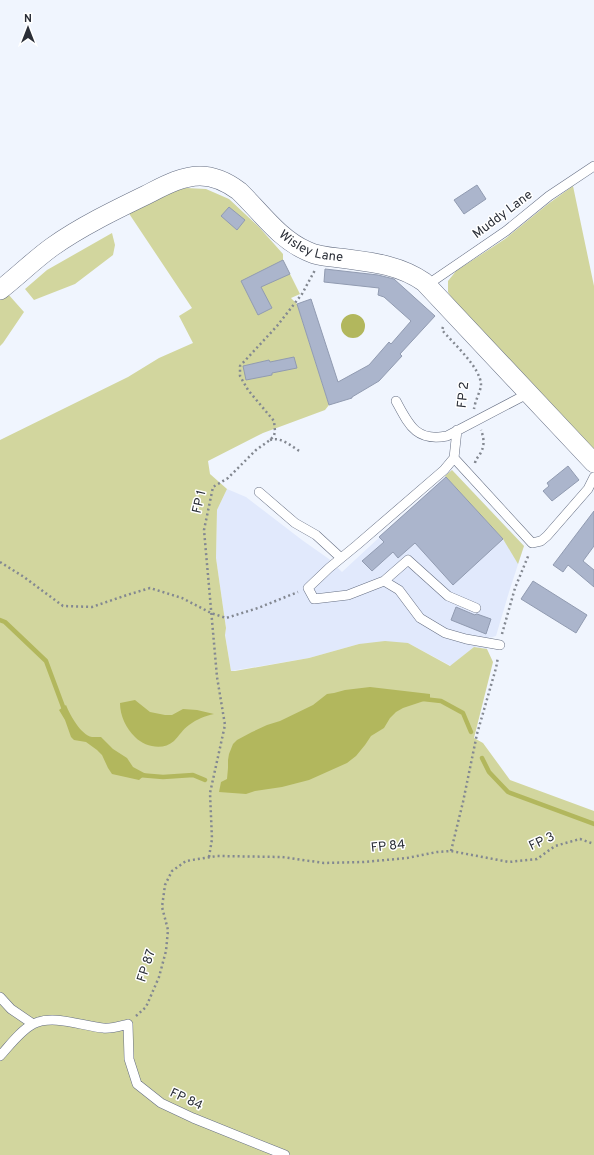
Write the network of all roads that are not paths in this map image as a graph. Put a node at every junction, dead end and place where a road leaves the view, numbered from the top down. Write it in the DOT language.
graph roads {
  1 [pos="594,166"];
  2 [pos="427,285"];
  3 [pos="0,290"];
  4 [pos="529,393"];
  5 [pos="396,401"];
  6 [pos="457,430"];
  7 [pos="454,458"];
  8 [pos="594,463"];
  9 [pos="594,477"];
  10 [pos="259,492"];
  11 [pos="341,558"];
  12 [pos="384,581"];
  13 [pos="476,608"];
  14 [pos="500,645"];
  15 [pos="0,997"];
  16 [pos="33,1024"];
  17 [pos="0,1056"];
  18 [pos="285,1155"];
  1 -- 2 [label="lane, Muddy Lane"];
  2 -- 3 [label="street, Wisley Lane"];
  2 -- 4 [label="street, Wisley Lane"];
  4 -- 6 [label="lane"];
  4 -- 8 [label="street, Wisley Lane"];
  5 -- 6 [label="lane"];
  6 -- 7 [label="lane"];
  7 -- 9 [label="lane"];
  7 -- 11 [label="lane"];
  10 -- 11 [label="lane"];
  11 -- 12 [label="lane"];
  12 -- 13 [label="lane"];
  12 -- 14 [label="lane"];
  15 -- 16 [label="lane"];
  16 -- 17 [label="lane"];
  16 -- 18 [label="lane, FP 84"];
}
